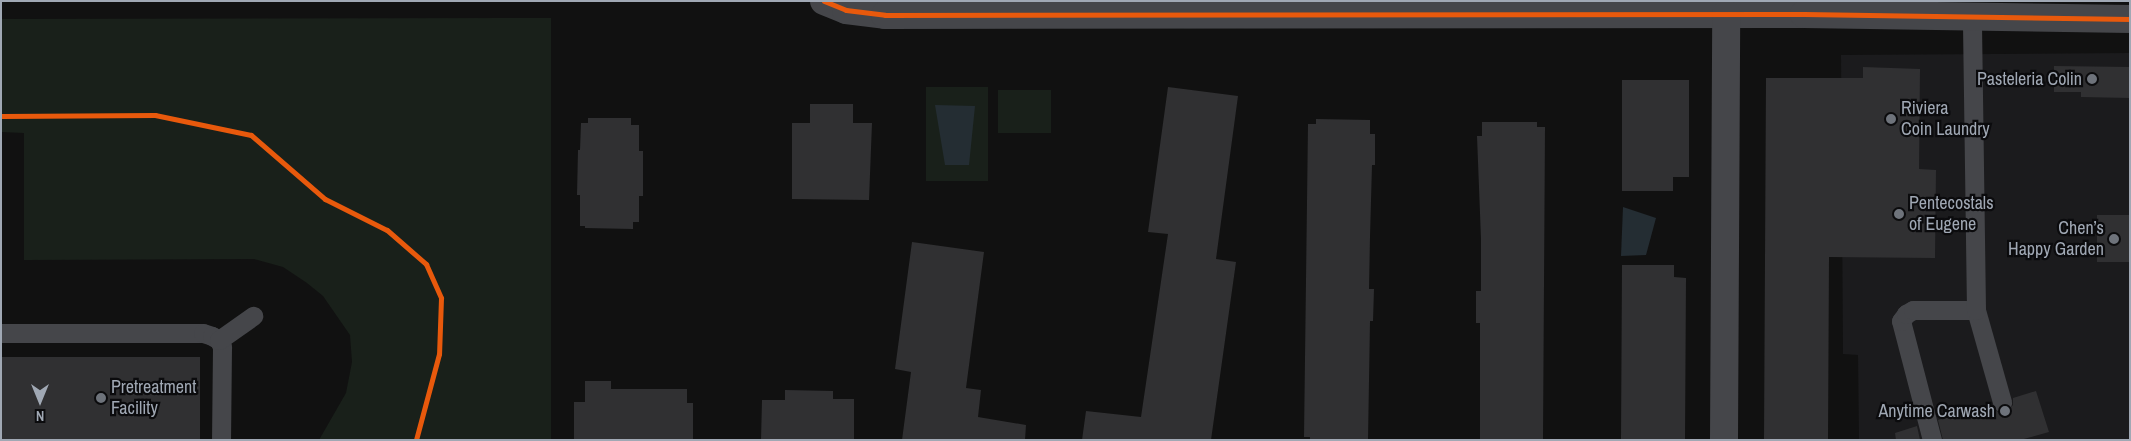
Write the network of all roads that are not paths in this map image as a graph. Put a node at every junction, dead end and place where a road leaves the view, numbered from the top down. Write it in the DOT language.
graph roads {
  1 [pos="824,1"];
  2 [pos="1093,8"];
  3 [pos="1726,14"];
  4 [pos="1972,16"];
  5 [pos="2130,19"];
  6 [pos="1976,310"];
  7 [pos="253,316"];
  8 [pos="1,334"];
  9 [pos="219,340"];
  10 [pos="2002,402"];
  11 [pos="221,440"];
  12 [pos="1724,440"];
  13 [pos="1932,440"];
  1 -- 2 [label="street"];
  2 -- 3 [label="street"];
  3 -- 4 [label="street"];
  3 -- 12 [label="street"];
  4 -- 5 [label="street"];
  4 -- 6 [label="lane"];
  6 -- 10 [label="lane"];
  6 -- 13 [label="lane"];
  7 -- 9 [label="lane"];
  8 -- 9 [label="lane"];
  9 -- 11 [label="lane"];
}
